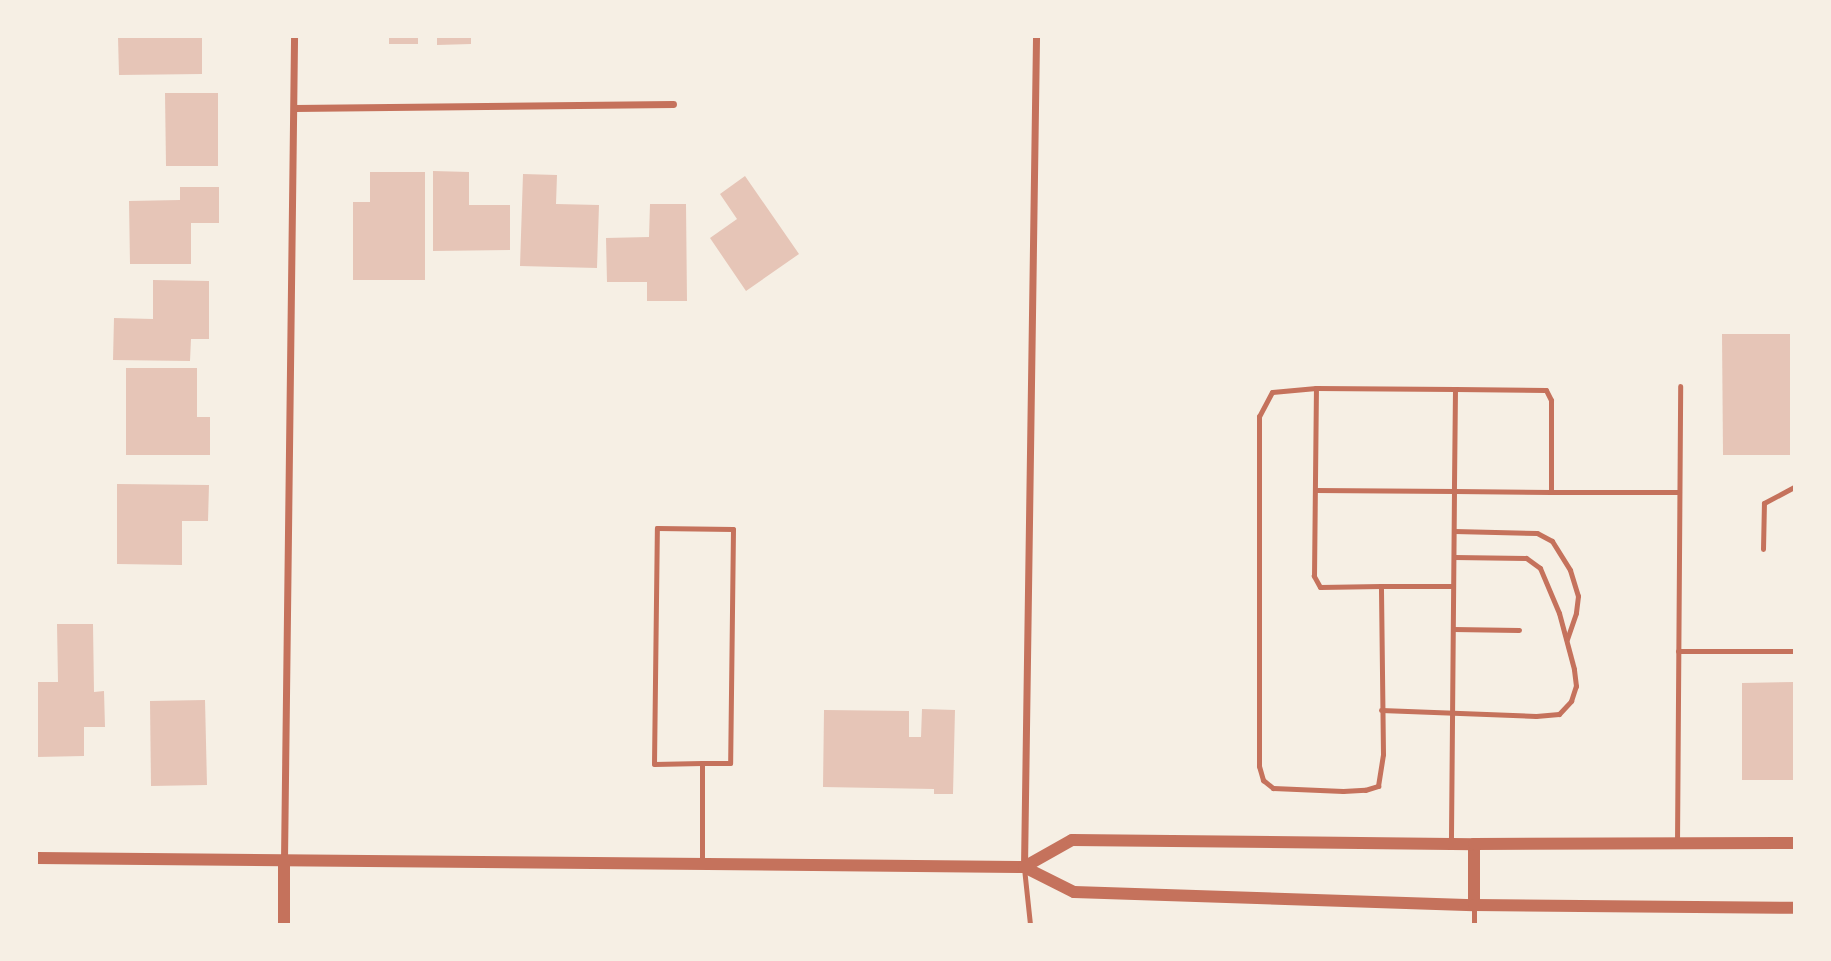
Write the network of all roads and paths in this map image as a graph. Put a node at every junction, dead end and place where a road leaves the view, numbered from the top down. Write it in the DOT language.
graph roads {
  1 [pos="294,37"];
  2 [pos="1036,37"];
  3 [pos="673,104"];
  4 [pos="294,107"];
  5 [pos="1680,386"];
  6 [pos="1316,388"];
  7 [pos="1455,389"];
  8 [pos="1794,487"];
  9 [pos="1315,490"];
  10 [pos="1454,491"];
  11 [pos="1551,492"];
  12 [pos="1679,492"];
  13 [pos="1454,531"];
  14 [pos="1763,550"];
  15 [pos="1454,557"];
  16 [pos="1381,586"];
  17 [pos="1453,586"];
  18 [pos="1453,629"];
  19 [pos="1519,630"];
  20 [pos="1566,642"];
  21 [pos="1678,650"];
  22 [pos="1794,651"];
  23 [pos="1381,710"];
  24 [pos="1452,711"];
  25 [pos="702,763"];
  26 [pos="1794,843"];
  27 [pos="1451,844"];
  28 [pos="1474,844"];
  29 [pos="1677,844"];
  30 [pos="37,858"];
  31 [pos="284,860"];
  32 [pos="702,864"];
  33 [pos="1024,867"];
  34 [pos="1474,905"];
  35 [pos="1794,908"];
  36 [pos="284,924"];
  37 [pos="1030,924"];
  38 [pos="1474,924"];
  1 -- 4 [label="street"];
  2 -- 33 [label="street"];
  3 -- 4 [label="street"];
  4 -- 31 [label="street"];
  5 -- 12 [label="lane"];
  6 -- 7 [label="lane"];
  6 -- 9 [label="lane"];
  6 -- 23 [label="lane"];
  7 -- 10 [label="lane"];
  7 -- 11 [label="lane"];
  8 -- 14 [label="lane"];
  9 -- 10 [label="lane"];
  9 -- 16 [label="lane"];
  10 -- 11 [label="lane"];
  10 -- 13 [label="lane"];
  11 -- 12 [label="lane"];
  12 -- 21 [label="lane"];
  13 -- 15 [label="lane"];
  13 -- 20 [label="lane"];
  15 -- 17 [label="lane"];
  15 -- 20 [label="lane"];
  16 -- 17 [label="lane"];
  16 -- 23 [label="lane"];
  17 -- 18 [label="lane"];
  18 -- 19 [label="lane"];
  18 -- 24 [label="lane"];
  20 -- 24 [label="lane"];
  21 -- 22 [label="lane"];
  21 -- 29 [label="lane"];
  23 -- 24 [label="lane"];
  24 -- 27 [label="lane"];
  25 -- 25 [label="lane"];
  25 -- 32 [label="lane"];
  26 -- 29 [label="street"];
  27 -- 28 [label="street"];
  27 -- 33 [label="street"];
  28 -- 29 [label="street"];
  28 -- 34 [label="street"];
  30 -- 31 [label="street"];
  31 -- 32 [label="street"];
  31 -- 36 [label="street"];
  32 -- 33 [label="street"];
  33 -- 34 [label="street"];
  33 -- 37 [label="lane"];
  34 -- 35 [label="street"];
  34 -- 38 [label="lane"];
}
